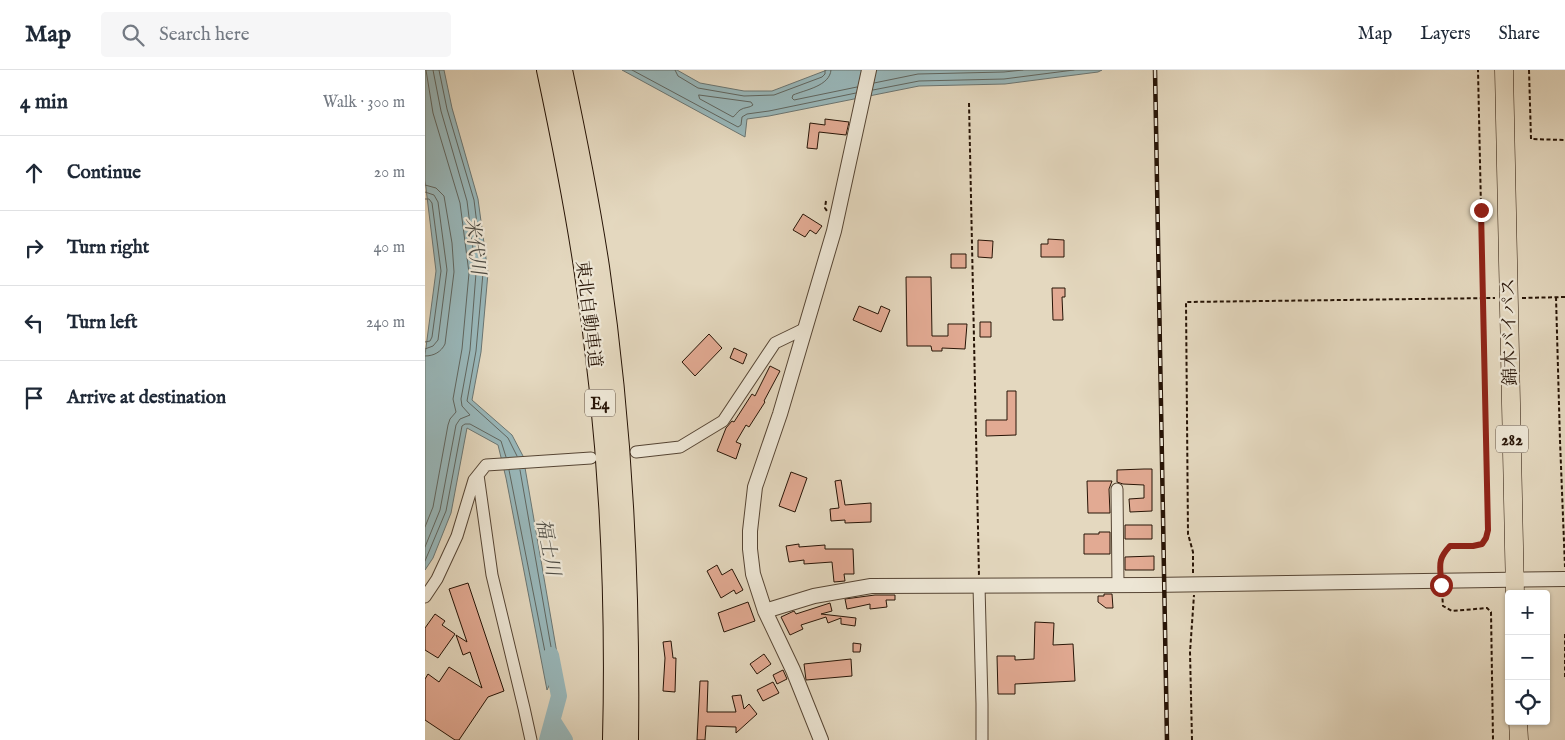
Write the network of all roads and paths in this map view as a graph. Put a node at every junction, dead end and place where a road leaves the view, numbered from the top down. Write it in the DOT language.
graph roads {
  1 [pos="547,70"];
  2 [pos="562,70"];
  3 [pos="869,70"];
  4 [pos="1479,70"];
  5 [pos="1504,70"];
  6 [pos="1529,70"];
  7 [pos="969,103"];
  8 [pos="1565,140"];
  9 [pos="1556,297"];
  10 [pos="1565,297"];
  11 [pos="1483,298"];
  12 [pos="1509,298"];
  13 [pos="806,328"];
  14 [pos="636,452"];
  15 [pos="591,458"];
  16 [pos="478,475"];
  17 [pos="1117,489"];
  18 [pos="1565,570"];
  19 [pos="1565,579"];
  20 [pos="1441,580"];
  21 [pos="1194,584"];
  22 [pos="1118,585"];
  23 [pos="979,586"];
  24 [pos="1515,587"];
  25 [pos="425,597"];
  26 [pos="765,611"];
  27 [pos="1565,634"];
  28 [pos="1565,677"];
  29 [pos="1518,725"];
  30 [pos="531,740"];
  31 [pos="613,740"];
  32 [pos="628,740"];
  33 [pos="821,740"];
  34 [pos="981,740"];
  35 [pos="1192,740"];
  36 [pos="1493,740"];
  37 [pos="1519,740"];
  1 -- 31 [label="highway, 東北自動車道 / E4"];
  2 -- 32 [label="highway, 東北自動車道 / E4"];
  3 -- 13 [label="street"];
  4 -- 11 [label="path"];
  5 -- 12 [label="highway, 錦木バイパス / 282"];
  6 -- 8 [label="path"];
  7 -- 23 [label="path"];
  9 -- 10 [label="path"];
  9 -- 12 [label="path"];
  9 -- 18 [label="path"];
  11 -- 20 [label="path"];
  11 -- 21 [label="path"];
  12 -- 24 [label="highway, 錦木バイパス / 282"];
  13 -- 14 [label="street"];
  13 -- 26 [label="street"];
  15 -- 16 [label="street"];
  16 -- 25 [label="street"];
  16 -- 30 [label="street"];
  17 -- 22 [label="street"];
  19 -- 24 [label="street"];
  20 -- 21 [label="street"];
  20 -- 24 [label="street"];
  20 -- 36 [label="path"];
  21 -- 22 [label="street"];
  21 -- 35 [label="path"];
  22 -- 23 [label="street"];
  23 -- 26 [label="street"];
  23 -- 34 [label="street"];
  26 -- 33 [label="street"];
  27 -- 28 [label="path"];
  29 -- 37 [label="highway"];
}
